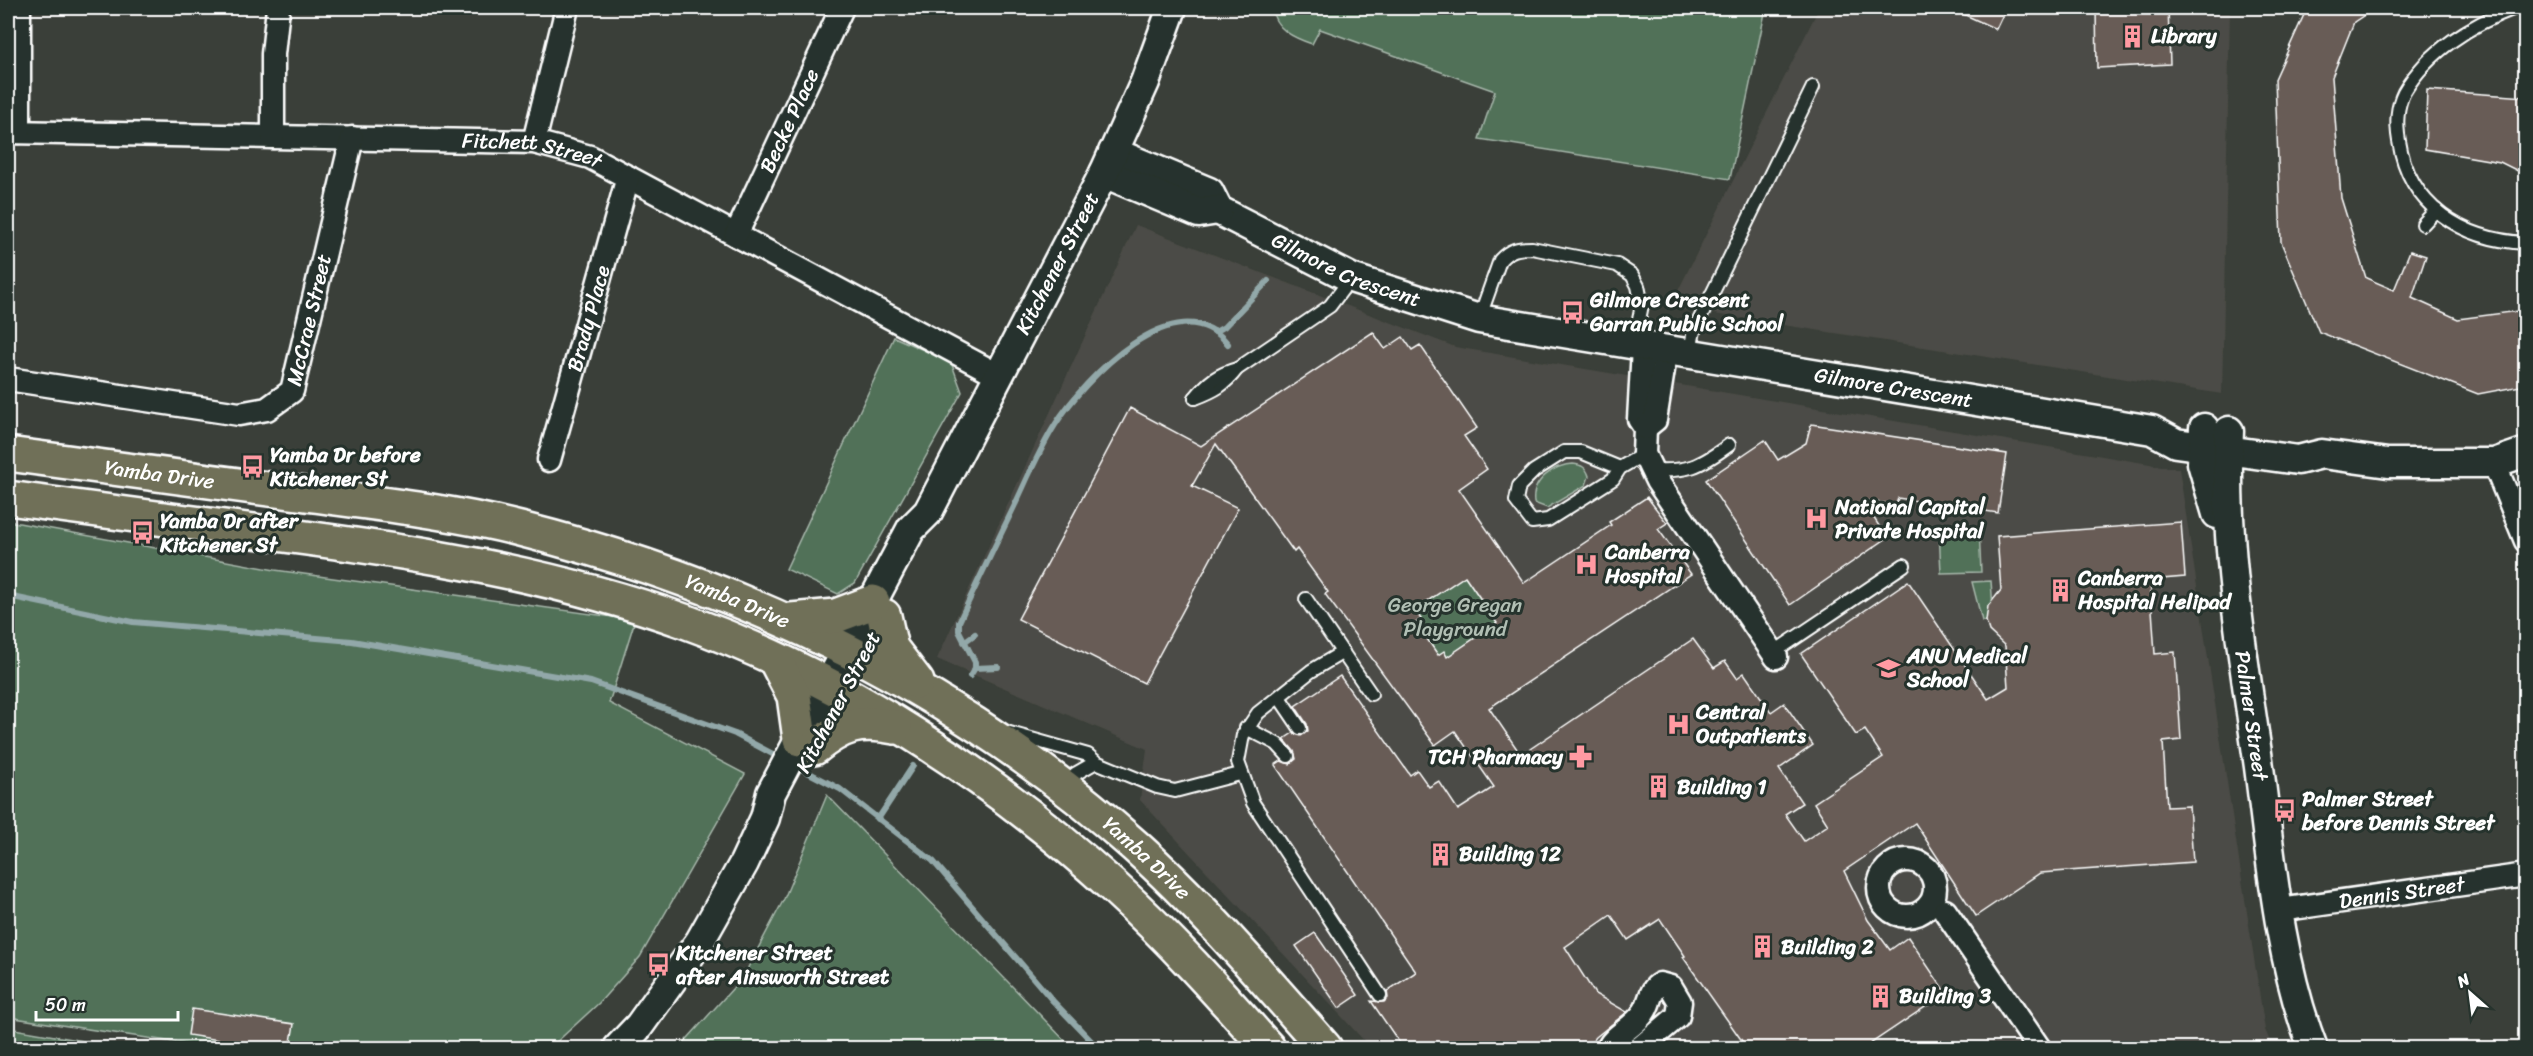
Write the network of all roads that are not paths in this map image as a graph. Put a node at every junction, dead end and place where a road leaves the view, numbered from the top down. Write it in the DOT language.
graph roads {
  1 [pos="19,8"];
  2 [pos="279,8"];
  3 [pos="567,8"];
  4 [pos="842,8"];
  5 [pos="1172,8"];
  6 [pos="2515,8"];
  7 [pos="1813,87"];
  8 [pos="13,132"];
  9 [pos="273,137"];
  10 [pos="352,138"];
  11 [pos="534,142"];
  12 [pos="1108,162"];
  13 [pos="628,177"];
  14 [pos="2436,210"];
  15 [pos="2423,224"];
  16 [pos="736,235"];
  17 [pos="2526,243"];
  18 [pos="1351,278"];
  19 [pos="1479,319"];
  20 [pos="1658,350"];
  21 [pos="1237,369"];
  22 [pos="1000,376"];
  23 [pos="8,379"];
  24 [pos="2216,439"];
  25 [pos="1729,445"];
  26 [pos="2526,452"];
  27 [pos="8,454"];
  28 [pos="549,460"];
  29 [pos="1647,462"];
  30 [pos="2494,462"];
  31 [pos="1620,468"];
  32 [pos="8,498"];
  33 [pos="2526,541"];
  34 [pos="1904,565"];
  35 [pos="1306,598"];
  36 [pos="878,609"];
  37 [pos="786,621"];
  38 [pos="1343,652"];
  39 [pos="854,653"];
  40 [pos="1775,655"];
  41 [pos="776,661"];
  42 [pos="835,689"];
  43 [pos="924,690"];
  44 [pos="1371,694"];
  45 [pos="1278,697"];
  46 [pos="900,728"];
  47 [pos="984,728"];
  48 [pos="1246,728"];
  49 [pos="1300,728"];
  50 [pos="1288,756"];
  51 [pos="799,758"];
  52 [pos="1096,762"];
  53 [pos="1240,774"];
  54 [pos="1084,802"];
  55 [pos="2526,875"];
  56 [pos="1935,890"];
  57 [pos="2279,910"];
  58 [pos="1945,911"];
  59 [pos="1921,913"];
  60 [pos="1380,995"];
  61 [pos="618,1048"];
  62 [pos="1268,1048"];
  63 [pos="1325,1048"];
  64 [pos="1608,1048"];
  65 [pos="1640,1048"];
  66 [pos="2039,1048"];
  67 [pos="2313,1048"];
  1 -- 8 [label="street"];
  2 -- 9 [label="street"];
  3 -- 11 [label="street"];
  4 -- 16 [label="street, Becke Place"];
  5 -- 12 [label="street, Kitchener Street"];
  6 -- 14 [label="lane"];
  7 -- 20 [label="lane"];
  8 -- 9 [label="street, Fitchett Street"];
  9 -- 10 [label="street, Fitchett Street"];
  10 -- 11 [label="street, Fitchett Street"];
  10 -- 23 [label="street, McCrae Street"];
  11 -- 13 [label="street, Fitchett Street"];
  12 -- 18 [label="street, Gilmore Crescent"];
  12 -- 22 [label="street, Kitchener Street"];
  13 -- 16 [label="street, Fitchett Street"];
  13 -- 28 [label="street, Brady Place"];
  14 -- 15 [label="lane"];
  14 -- 17 [label="lane"];
  16 -- 22 [label="street, Fitchett Street"];
  18 -- 19 [label="street, Gilmore Crescent"];
  18 -- 21 [label="lane"];
  19 -- 20 [label="street, Gilmore Crescent"];
  19 -- 20 [label="lane"];
  20 -- 24 [label="street, Gilmore Crescent"];
  20 -- 29 [label="street"];
  22 -- 36 [label="street, Kitchener Street"];
  24 -- 30 [label="street, Gilmore Crescent"];
  24 -- 57 [label="street, Palmer Street"];
  25 -- 29 [label="lane"];
  26 -- 30 [label="street, Gilmore Crescent"];
  27 -- 37 [label="main road, Yamba Drive"];
  29 -- 31 [label="lane"];
  29 -- 40 [label="street"];
  30 -- 33 [label="street"];
  31 -- 31 [label="lane"];
  32 -- 41 [label="main road, Yamba Drive"];
  34 -- 40 [label="lane"];
  35 -- 38 [label="lane"];
  36 -- 37 [label="main road"];
  36 -- 39 [label="street, Kitchener Street"];
  36 -- 43 [label="main road"];
  37 -- 39 [label="main road, Yamba Drive"];
  38 -- 44 [label="lane"];
  38 -- 45 [label="lane"];
  39 -- 42 [label="street, Kitchener Street"];
  39 -- 43 [label="main road, Yamba Drive"];
  41 -- 42 [label="main road, Yamba Drive"];
  41 -- 51 [label="main road"];
  42 -- 46 [label="main road, Yamba Drive"];
  42 -- 51 [label="street, Kitchener Street"];
  43 -- 47 [label="main road, Yamba Drive"];
  45 -- 48 [label="lane"];
  45 -- 49 [label="lane"];
  46 -- 51 [label="main road"];
  46 -- 62 [label="main road, Yamba Drive"];
  47 -- 52 [label="lane"];
  47 -- 54 [label="main road, Yamba Drive"];
  48 -- 50 [label="lane"];
  48 -- 53 [label="lane"];
  51 -- 61 [label="street, Kitchener Street"];
  52 -- 53 [label="lane"];
  52 -- 54 [label="lane"];
  53 -- 60 [label="lane"];
  54 -- 63 [label="main road, Yamba Drive"];
  55 -- 57 [label="street, Dennis Street"];
  56 -- 58 [label="street"];
  56 -- 59 [label="street"];
  56 -- 59 [label="street"];
  57 -- 67 [label="street, Palmer Street"];
  58 -- 59 [label="street"];
  58 -- 66 [label="street"];
  64 -- 65 [label="street"];
}
